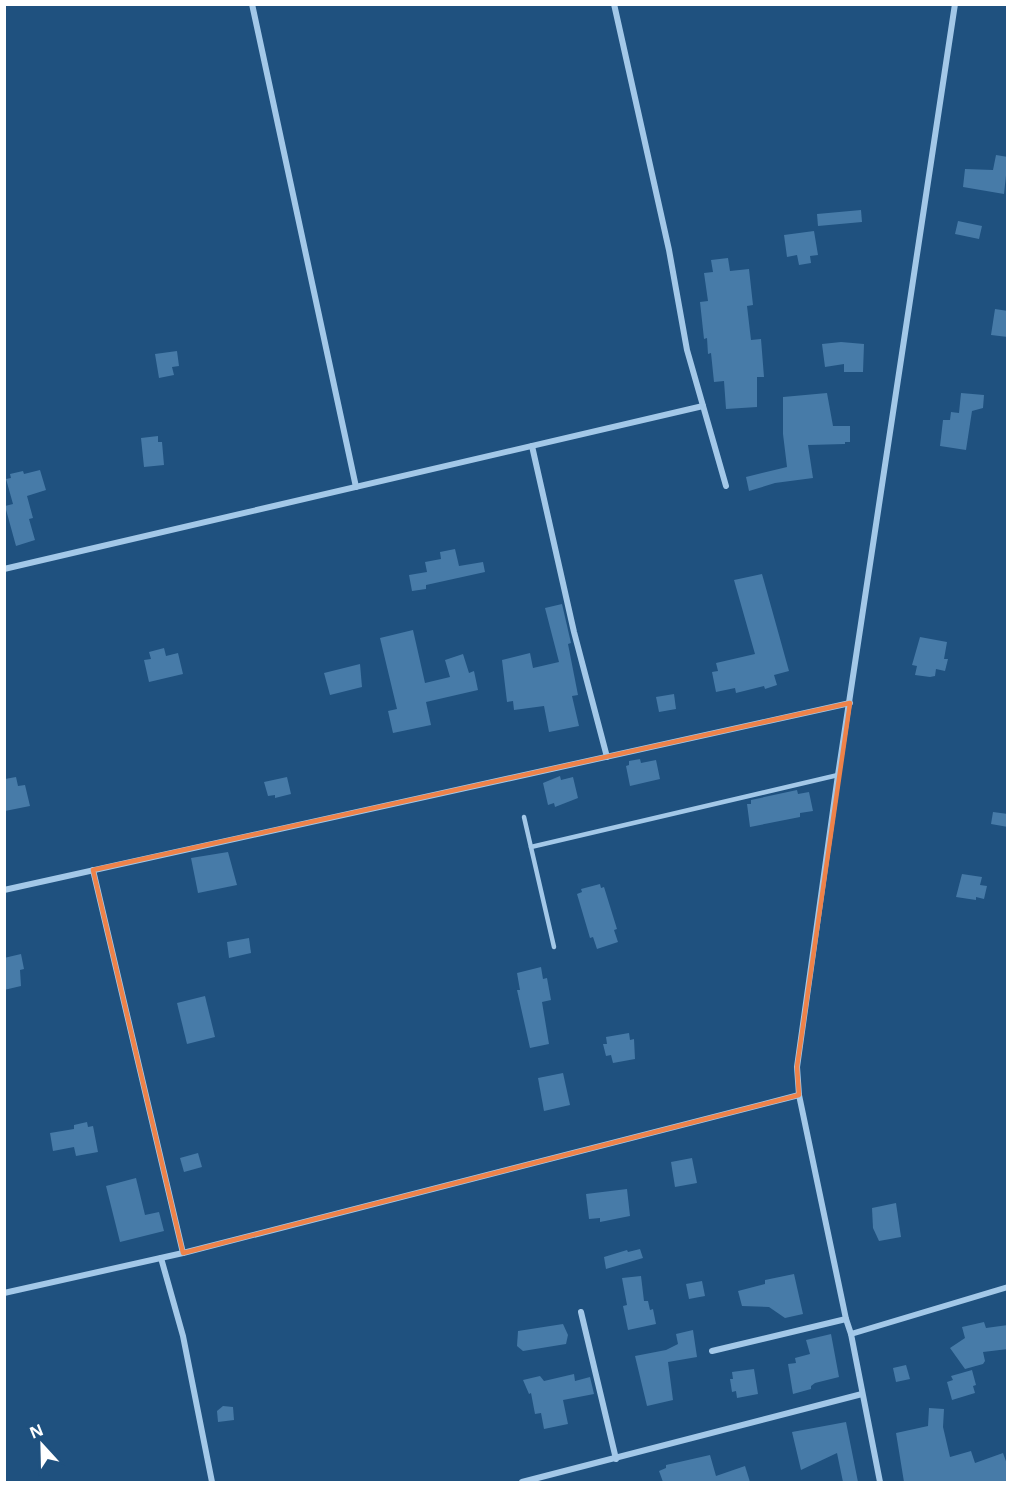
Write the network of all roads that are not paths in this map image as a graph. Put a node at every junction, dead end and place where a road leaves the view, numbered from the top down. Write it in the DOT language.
graph roads {
  1 [pos="252,4"];
  2 [pos="614,4"];
  3 [pos="956,4"];
  4 [pos="704,406"];
  5 [pos="532,446"];
  6 [pos="726,486"];
  7 [pos="356,487"];
  8 [pos="4,569"];
  9 [pos="850,704"];
  10 [pos="607,757"];
  11 [pos="838,775"];
  12 [pos="524,817"];
  13 [pos="531,847"];
  14 [pos="93,870"];
  15 [pos="4,890"];
  16 [pos="554,947"];
  17 [pos="799,1095"];
  18 [pos="183,1252"];
  19 [pos="161,1258"];
  20 [pos="1008,1287"];
  21 [pos="4,1293"];
  22 [pos="582,1312"];
  23 [pos="846,1319"];
  24 [pos="851,1334"];
  25 [pos="712,1351"];
  26 [pos="862,1394"];
  27 [pos="616,1459"];
  28 [pos="212,1482"];
  29 [pos="522,1482"];
  30 [pos="880,1482"];
  1 -- 7 [label="street"];
  2 -- 4 [label="street"];
  3 -- 9 [label="street"];
  4 -- 5 [label="street"];
  4 -- 6 [label="street"];
  5 -- 7 [label="street"];
  5 -- 10 [label="street"];
  7 -- 8 [label="street"];
  9 -- 10 [label="street"];
  9 -- 11 [label="street"];
  10 -- 14 [label="street"];
  11 -- 13 [label="lane"];
  11 -- 17 [label="street"];
  12 -- 13 [label="lane"];
  13 -- 16 [label="lane"];
  14 -- 15 [label="street"];
  14 -- 18 [label="street"];
  17 -- 18 [label="street"];
  17 -- 23 [label="street"];
  18 -- 19 [label="street"];
  19 -- 21 [label="street"];
  19 -- 28 [label="street"];
  20 -- 24 [label="street"];
  22 -- 27 [label="street"];
  23 -- 24 [label="street"];
  23 -- 25 [label="street"];
  24 -- 26 [label="street"];
  26 -- 27 [label="street"];
  26 -- 30 [label="street"];
  27 -- 29 [label="street"];
}
